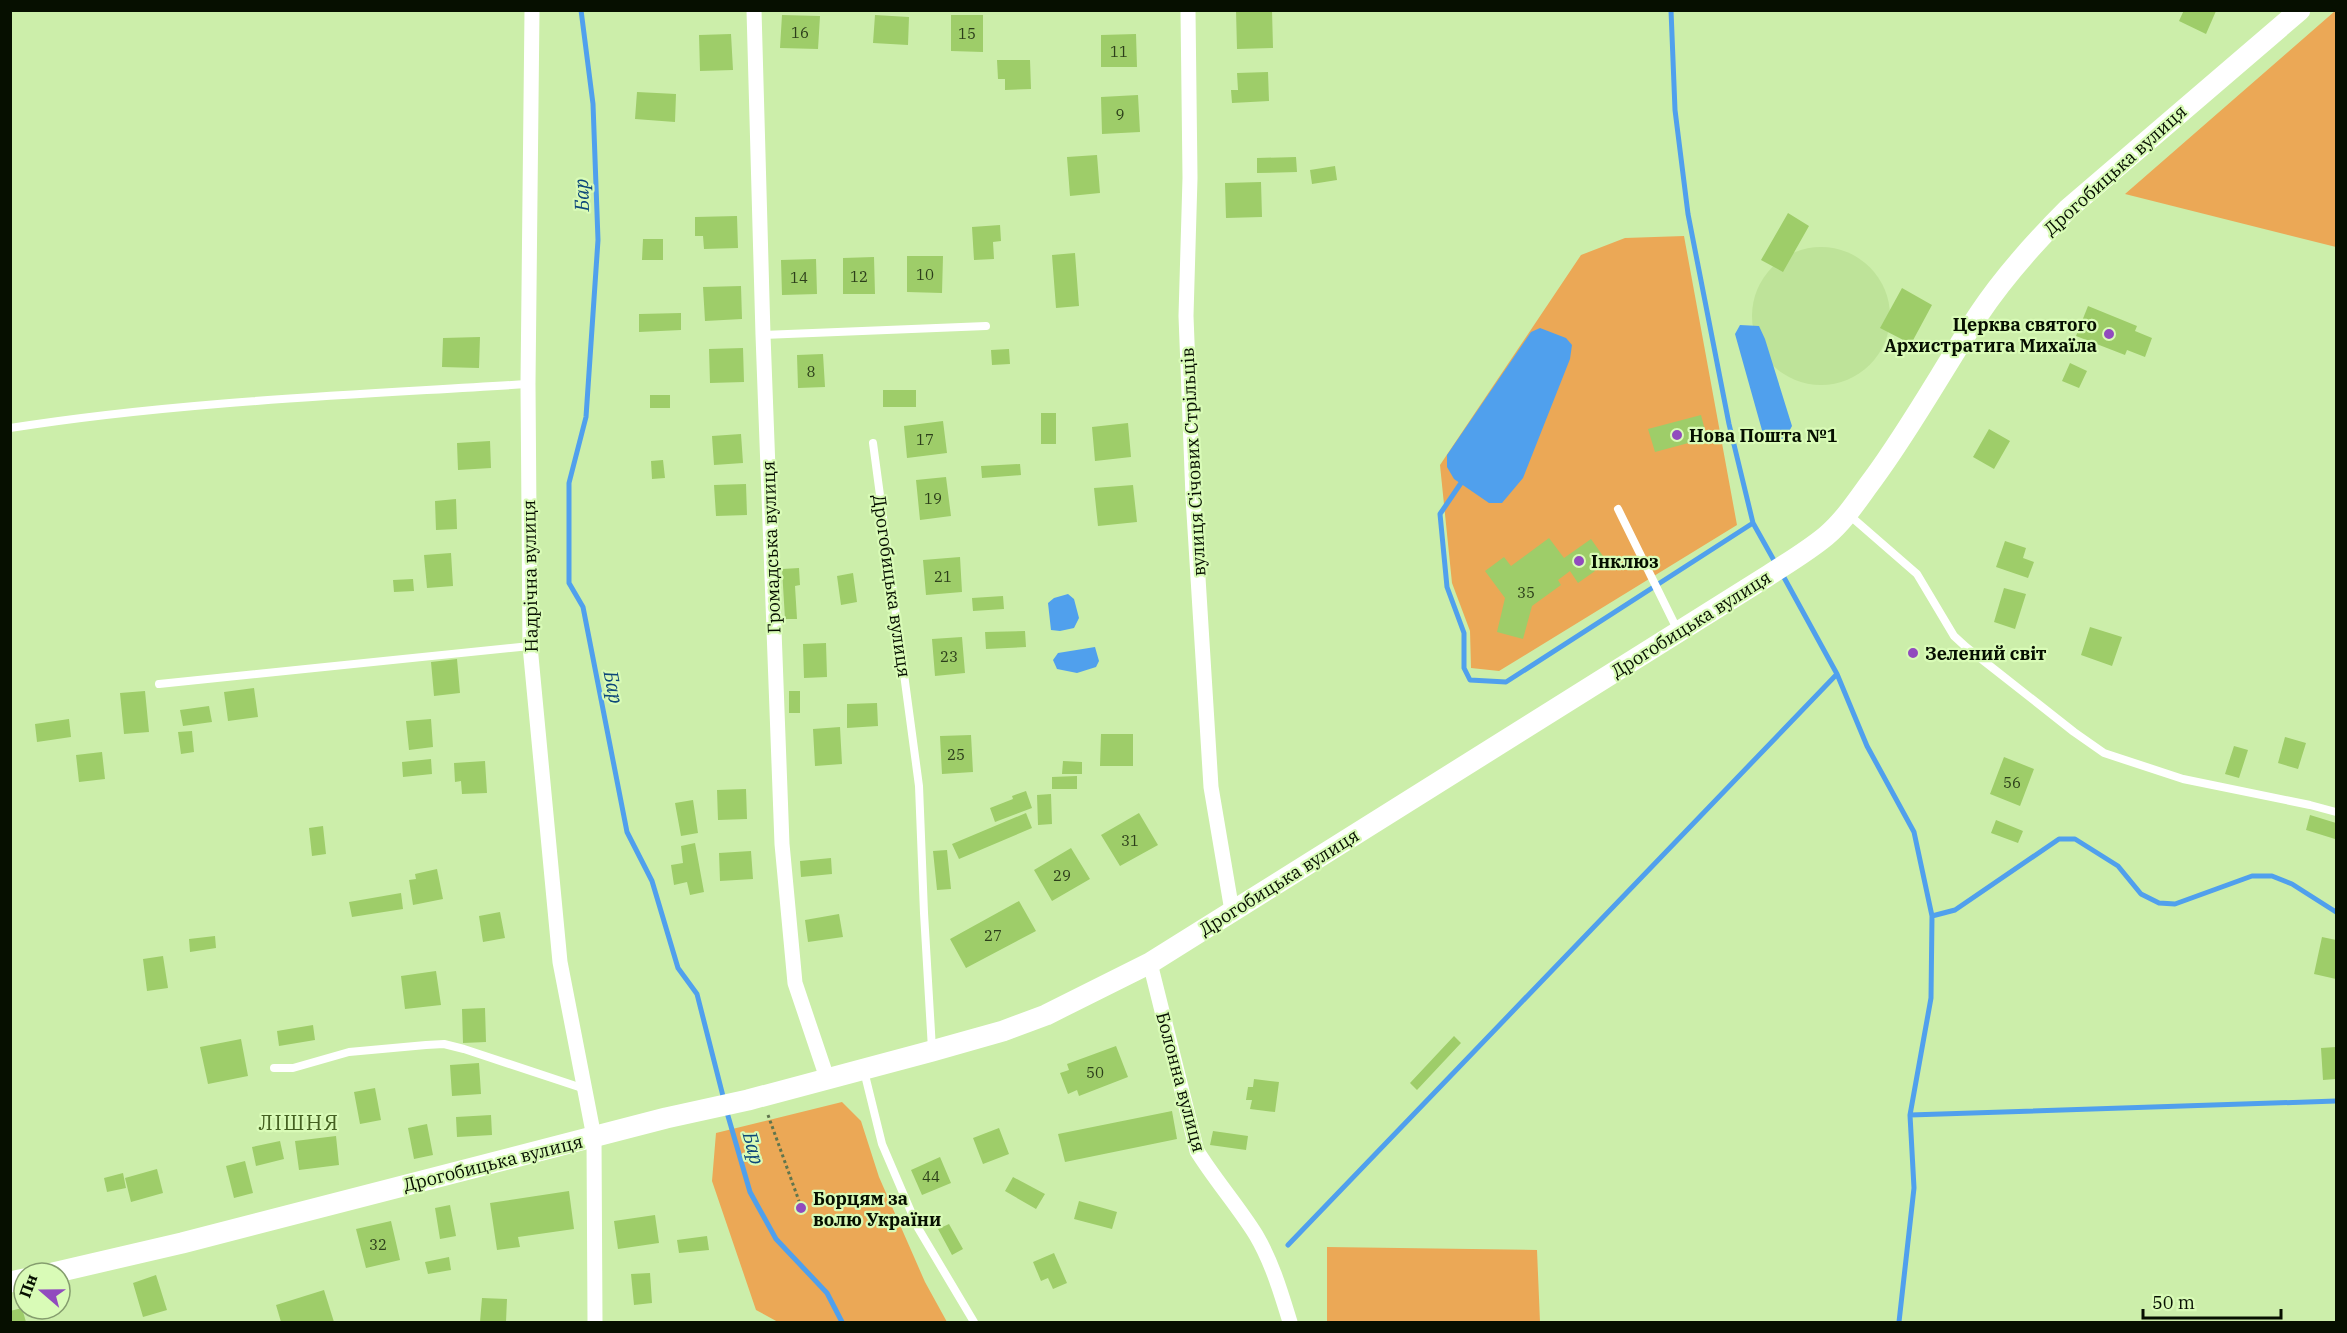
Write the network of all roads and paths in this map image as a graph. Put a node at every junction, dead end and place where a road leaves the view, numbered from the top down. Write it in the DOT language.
graph roads {
  1 [pos="532,10"];
  2 [pos="754,10"];
  3 [pos="1188,10"];
  4 [pos="2300,10"];
  5 [pos="986,326"];
  6 [pos="763,335"];
  7 [pos="528,384"];
  8 [pos="10,428"];
  9 [pos="873,443"];
  10 [pos="1618,509"];
  11 [pos="1847,513"];
  12 [pos="1678,632"];
  13 [pos="530,646"];
  14 [pos="159,684"];
  15 [pos="2337,812"];
  16 [pos="1232,911"];
  17 [pos="1150,963"];
  18 [pos="932,1051"];
  19 [pos="274,1068"];
  20 [pos="863,1069"];
  21 [pos="827,1078"];
  22 [pos="585,1089"];
  23 [pos="754,1098"];
  24 [pos="594,1137"];
  25 [pos="799,1202"];
  26 [pos="72,1269"];
  27 [pos="595,1322"];
  28 [pos="974,1323"];
  29 [pos="1290,1323"];
  1 -- 7 [label="street, Надрічна вулиця"];
  2 -- 6 [label="street, Громадська вулиця"];
  3 -- 16 [label="street, вулиця Січових Стрільців"];
  4 -- 11 [label="main road, Дрогобицька вулиця"];
  5 -- 6 [label="lane"];
  6 -- 21 [label="street, Громадська вулиця"];
  7 -- 8 [label="lane"];
  7 -- 13 [label="street, Надрічна вулиця"];
  9 -- 18 [label="lane, Дрогобицька вулиця"];
  10 -- 12 [label="lane"];
  11 -- 12 [label="main road, Дрогобицька вулиця"];
  11 -- 15 [label="lane"];
  12 -- 16 [label="main road, Дрогобицька вулиця"];
  13 -- 14 [label="lane"];
  13 -- 22 [label="street, Надрічна вулиця"];
  16 -- 17 [label="main road, Дрогобицька вулиця"];
  17 -- 18 [label="main road, Дрогобицька вулиця"];
  17 -- 29 [label="street, Болонна вулиця"];
  18 -- 20 [label="main road, Дрогобицька вулиця"];
  19 -- 22 [label="lane"];
  20 -- 21 [label="main road, Дрогобицька вулиця"];
  20 -- 28 [label="lane"];
  21 -- 23 [label="main road, Дрогобицька вулиця"];
  22 -- 24 [label="street, Надрічна вулиця"];
  23 -- 24 [label="main road, Дрогобицька вулиця"];
  23 -- 25 [label="path"];
  24 -- 26 [label="main road, Дрогобицька вулиця"];
  24 -- 27 [label="street, Надрічна вулиця"];
}
